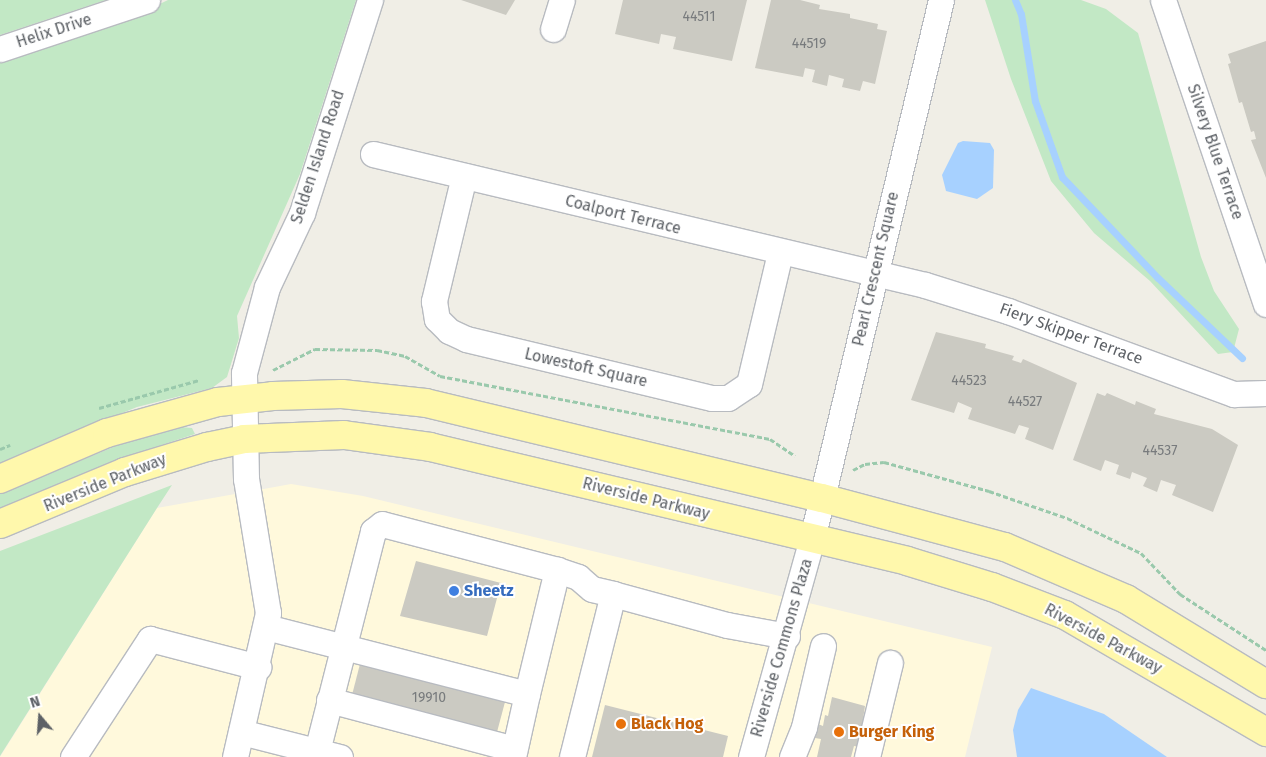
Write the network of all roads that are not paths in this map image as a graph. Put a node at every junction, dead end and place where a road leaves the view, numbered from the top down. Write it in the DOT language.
graph roads {
  1 [pos="370,0"];
  2 [pos="562,0"];
  3 [pos="941,0"];
  4 [pos="1163,0"];
  5 [pos="141,1"];
  6 [pos="553,29"];
  7 [pos="0,49"];
  8 [pos="373,154"];
  9 [pos="464,176"];
  10 [pos="780,252"];
  11 [pos="874,274"];
  12 [pos="1266,304"];
  13 [pos="1266,392"];
  14 [pos="243,399"];
  15 [pos="244,440"];
  16 [pos="0,479"];
  17 [pos="822,498"];
  18 [pos="0,524"];
  19 [pos="812,539"];
  20 [pos="557,570"];
  21 [pos="613,594"];
  22 [pos="266,627"];
  23 [pos="786,636"];
  24 [pos="343,646"];
  25 [pos="824,646"];
  26 [pos="890,663"];
  27 [pos="258,667"];
  28 [pos="1264,677"];
  29 [pos="527,694"];
  30 [pos="330,700"];
  31 [pos="241,732"];
  32 [pos="1266,732"];
  33 [pos="514,753"];
  34 [pos="329,754"];
  35 [pos="73,757"];
  36 [pos="235,757"];
  37 [pos="572,757"];
  38 [pos="751,757"];
  39 [pos="792,757"];
  40 [pos="866,757"];
  1 -- 14 [label="street, Selden Island Road"];
  2 -- 6 [label="street"];
  3 -- 11 [label="street, Pearl Crescent Square"];
  4 -- 12 [label="street, Silvery Blue Terrace"];
  5 -- 7 [label="street, Helix Drive"];
  8 -- 9 [label="street, Coalport Terrace"];
  9 -- 10 [label="street, Coalport Terrace"];
  9 -- 10 [label="street, Lowestoft Square"];
  10 -- 11 [label="street, Coalport Terrace"];
  11 -- 13 [label="street, Fiery Skipper Terrace"];
  11 -- 17 [label="street, Pearl Crescent Square"];
  14 -- 15 [label="street"];
  14 -- 16 [label="main road"];
  14 -- 17 [label="main road"];
  15 -- 18 [label="main road, Riverside Parkway"];
  15 -- 19 [label="main road, Riverside Parkway"];
  15 -- 22 [label="street"];
  17 -- 19 [label="street, Pearl Crescent Square"];
  17 -- 28 [label="main road"];
  19 -- 23 [label="street, Riverside Commons Plaza"];
  19 -- 32 [label="main road, Riverside Parkway"];
  20 -- 21 [label="street"];
  20 -- 24 [label="street"];
  20 -- 29 [label="street"];
  21 -- 23 [label="street"];
  21 -- 37 [label="street"];
  22 -- 24 [label="street"];
  22 -- 27 [label="street"];
  23 -- 38 [label="street, Riverside Commons Plaza"];
  24 -- 29 [label="street"];
  24 -- 30 [label="street"];
  25 -- 39 [label="street"];
  26 -- 40 [label="street"];
  27 -- 31 [label="street"];
  27 -- 35 [label="street"];
  29 -- 33 [label="street"];
  30 -- 33 [label="street"];
  30 -- 34 [label="street"];
  31 -- 34 [label="street"];
  31 -- 36 [label="street"];
}
